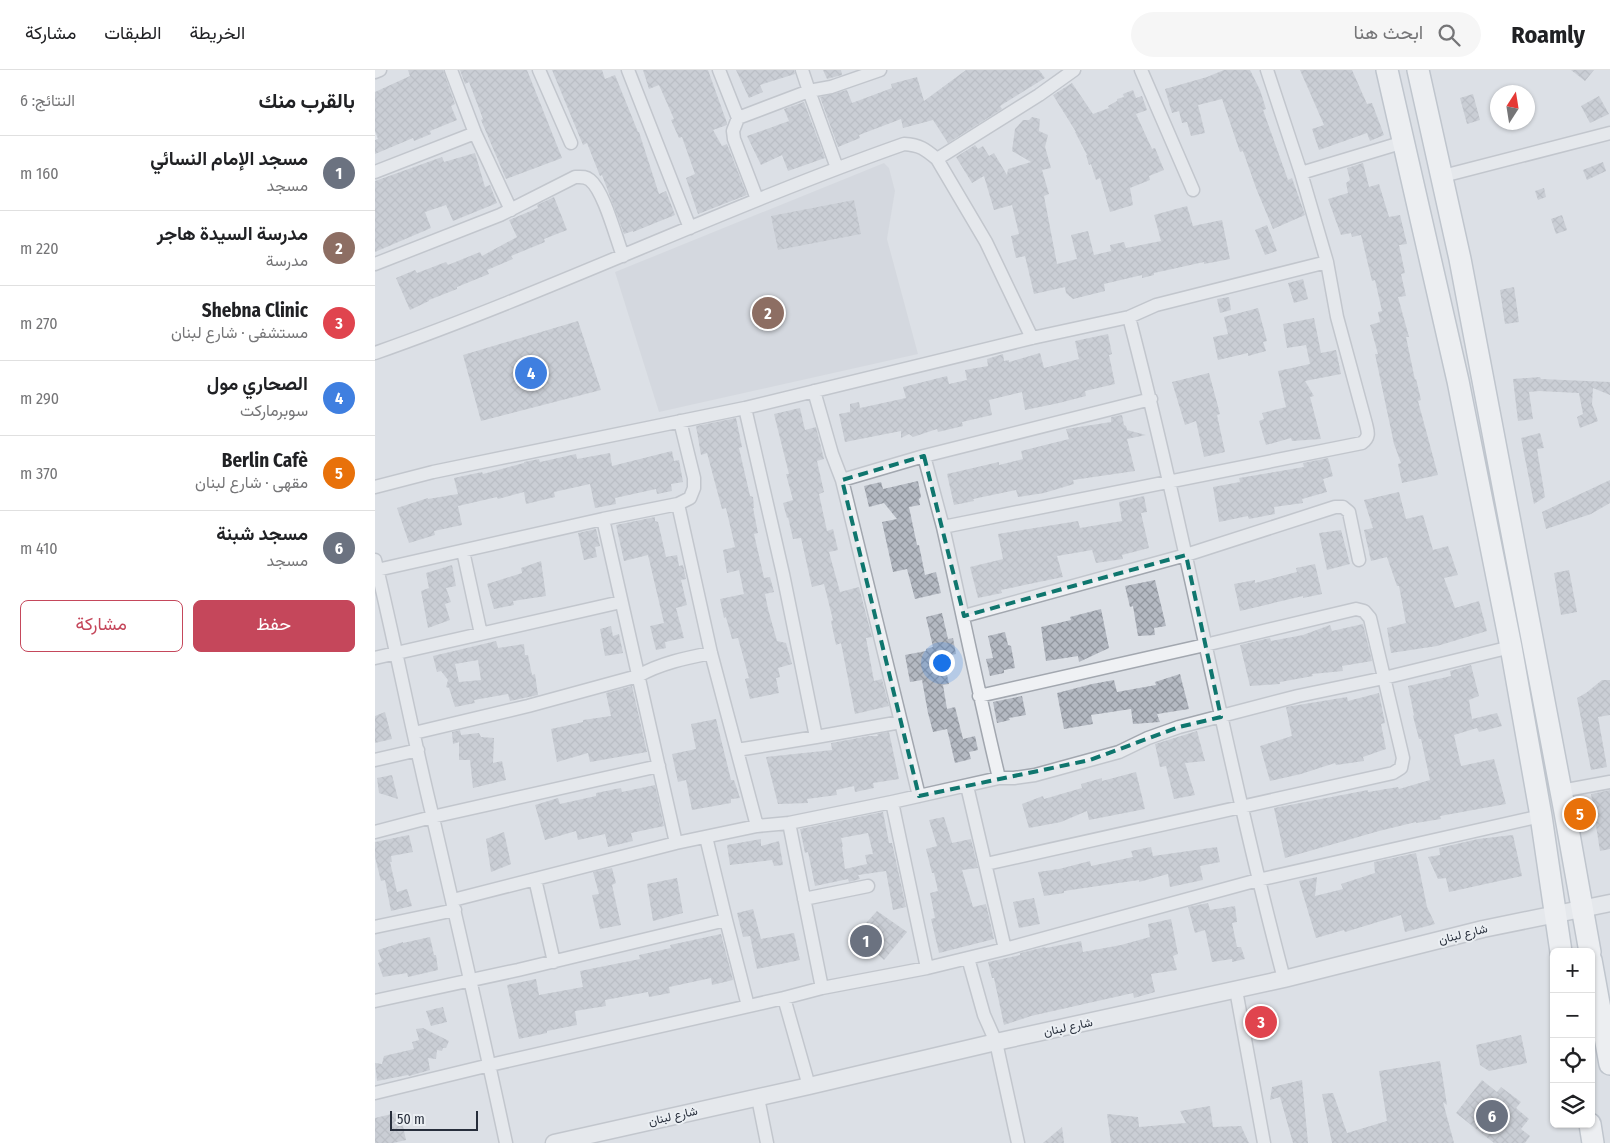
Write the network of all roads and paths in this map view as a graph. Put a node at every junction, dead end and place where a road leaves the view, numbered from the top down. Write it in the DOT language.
graph roads {
  1 [pos="380,70"];
  2 [pos="451,70"];
  3 [pos="539,70"];
  4 [pos="628,70"];
  5 [pos="719,70"];
  6 [pos="802,70"];
  7 [pos="880,70"];
  8 [pos="1073,70"];
  9 [pos="1141,70"];
  10 [pos="1267,70"];
  11 [pos="1387,70"];
  12 [pos="1418,70"];
  13 [pos="375,72"];
  14 [pos="809,91"];
  15 [pos="738,118"];
  16 [pos="475,133"];
  17 [pos="1610,133"];
  18 [pos="1403,142"];
  19 [pos="571,143"];
  20 [pos="937,159"];
  21 [pos="837,168"];
  22 [pos="375,172"];
  23 [pos="1301,173"];
  24 [pos="1443,176"];
  25 [pos="1193,190"];
  26 [pos="757,199"];
  27 [pos="511,210"];
  28 [pos="689,228"];
  29 [pos="623,256"];
  30 [pos="1327,262"];
  31 [pos="375,264"];
  32 [pos="1129,317"];
  33 [pos="1032,338"];
  34 [pos="375,353"];
  35 [pos="814,392"];
  36 [pos="1151,400"];
  37 [pos="745,408"];
  38 [pos="680,421"];
  39 [pos="924,456"];
  40 [pos="842,480"];
  41 [pos="1169,483"];
  42 [pos="375,487"];
  43 [pos="678,504"];
  44 [pos="603,519"];
  45 [pos="943,527"];
  46 [pos="463,551"];
  47 [pos="1186,555"];
  48 [pos="1359,560"];
  49 [pos="376,565"];
  50 [pos="378,586"];
  51 [pos="621,602"];
  52 [pos="964,616"];
  53 [pos="481,634"];
  54 [pos="1205,645"];
  55 [pos="1511,647"];
  56 [pos="711,653"];
  57 [pos="397,654"];
  58 [pos="375,658"];
  59 [pos="638,676"];
  60 [pos="1384,678"];
  61 [pos="979,696"];
  62 [pos="1221,716"];
  63 [pos="901,722"];
  64 [pos="415,732"];
  65 [pos="816,737"];
  66 [pos="418,750"];
  67 [pos="737,750"];
  68 [pos="375,760"];
  69 [pos="659,766"];
  70 [pos="999,778"];
  71 [pos="1610,782"];
  72 [pos="967,786"];
  73 [pos="1561,791"];
  74 [pos="919,796"];
  75 [pos="892,802"];
  76 [pos="1241,807"];
  77 [pos="1541,816"];
  78 [pos="432,817"];
  79 [pos="789,823"];
  80 [pos="757,826"];
  81 [pos="375,832"];
  82 [pos="707,837"];
  83 [pos="676,843"];
  84 [pos="986,864"];
  85 [pos="535,879"];
  86 [pos="1258,880"];
  87 [pos="868,886"];
  88 [pos="804,899"];
  89 [pos="1610,903"];
  90 [pos="454,905"];
  91 [pos="1582,908"];
  92 [pos="1555,913"];
  93 [pos="726,920"];
  94 [pos="375,927"];
  95 [pos="1560,948"];
  96 [pos="1589,948"];
  97 [pos="1005,949"];
  98 [pos="968,958"];
  99 [pos="554,962"];
  100 [pos="927,968"];
  101 [pos="1284,979"];
  102 [pos="471,980"];
  103 [pos="1595,982"];
  104 [pos="822,988"];
  105 [pos="1236,990"];
  106 [pos="784,998"];
  107 [pos="375,1002"];
  108 [pos="748,1006"];
  109 [pos="996,1042"];
  110 [pos="1610,1064"];
  111 [pos="490,1065"];
  112 [pos="809,1086"];
  113 [pos="375,1094"];
  114 [pos="758,1098"];
  115 [pos="1591,1128"];
  116 [pos="506,1143"];
  117 [pos="554,1143"];
  118 [pos="767,1143"];
  119 [pos="1018,1143"];
  120 [pos="1265,1143"];
  121 [pos="1593,1143"];
  1 -- 13 [label="street"];
  2 -- 16 [label="street"];
  3 -- 19 [label="street"];
  4 -- 28 [label="street"];
  5 -- 15 [label="street"];
  6 -- 14 [label="street"];
  7 -- 14 [label="street"];
  8 -- 20 [label="street"];
  9 -- 25 [label="street"];
  10 -- 23 [label="street"];
  11 -- 18 [label="main road"];
  12 -- 24 [label="main road"];
  14 -- 15 [label="street"];
  14 -- 21 [label="street"];
  15 -- 26 [label="street"];
  16 -- 22 [label="street"];
  16 -- 27 [label="street"];
  17 -- 24 [label="street"];
  18 -- 23 [label="street"];
  18 -- 55 [label="main road"];
  20 -- 21 [label="street"];
  20 -- 33 [label="street"];
  21 -- 26 [label="street"];
  23 -- 30 [label="street"];
  24 -- 73 [label="main road"];
  26 -- 28 [label="street"];
  27 -- 29 [label="street"];
  27 -- 31 [label="street"];
  28 -- 29 [label="street"];
  29 -- 34 [label="street"];
  30 -- 32 [label="street"];
  30 -- 41 [label="street"];
  32 -- 33 [label="street"];
  32 -- 36 [label="street"];
  33 -- 35 [label="street"];
  35 -- 37 [label="street"];
  35 -- 40 [label="street"];
  36 -- 39 [label="street"];
  36 -- 41 [label="street"];
  37 -- 38 [label="street"];
  37 -- 65 [label="street"];
  38 -- 42 [label="street"];
  38 -- 43 [label="street"];
  39 -- 40 [label="street"];
  39 -- 45 [label="street"];
  40 -- 63 [label="street"];
  41 -- 45 [label="street"];
  41 -- 47 [label="street"];
  43 -- 44 [label="street"];
  43 -- 56 [label="street"];
  44 -- 46 [label="street"];
  44 -- 51 [label="street"];
  45 -- 52 [label="street"];
  46 -- 49 [label="street"];
  46 -- 53 [label="street"];
  47 -- 48 [label="street"];
  47 -- 52 [label="street"];
  47 -- 54 [label="street"];
  49 -- 50 [label="street"];
  50 -- 57 [label="street"];
  51 -- 53 [label="street"];
  51 -- 59 [label="street"];
  52 -- 61 [label="street"];
  53 -- 57 [label="street"];
  54 -- 60 [label="street"];
  54 -- 61 [label="street"];
  54 -- 62 [label="street"];
  55 -- 60 [label="street"];
  55 -- 77 [label="main road"];
  56 -- 59 [label="street"];
  56 -- 67 [label="street"];
  57 -- 58 [label="street"];
  57 -- 64 [label="street"];
  59 -- 64 [label="street"];
  59 -- 69 [label="street"];
  60 -- 62 [label="street"];
  60 -- 76 [label="street"];
  61 -- 70 [label="street"];
  62 -- 70 [label="street"];
  62 -- 76 [label="street"];
  63 -- 65 [label="street"];
  63 -- 74 [label="street"];
  64 -- 66 [label="street"];
  65 -- 67 [label="street"];
  66 -- 68 [label="street"];
  66 -- 78 [label="street"];
  67 -- 80 [label="street"];
  69 -- 78 [label="street"];
  69 -- 83 [label="street"];
  70 -- 72 [label="street"];
  71 -- 73 [label="street"];
  72 -- 74 [label="street"];
  72 -- 84 [label="street"];
  73 -- 91 [label="main road"];
  74 -- 75 [label="street"];
  75 -- 79 [label="street"];
  75 -- 100 [label="street"];
  76 -- 84 [label="street"];
  76 -- 86 [label="street"];
  77 -- 86 [label="street"];
  77 -- 92 [label="main road"];
  78 -- 81 [label="street"];
  78 -- 90 [label="street"];
  79 -- 80 [label="street"];
  79 -- 88 [label="street"];
  80 -- 82 [label="street"];
  82 -- 83 [label="street"];
  82 -- 93 [label="street"];
  83 -- 85 [label="street"];
  84 -- 97 [label="street"];
  85 -- 90 [label="street"];
  85 -- 99 [label="street"];
  86 -- 97 [label="street"];
  86 -- 101 [label="street"];
  87 -- 88 [label="street"];
  88 -- 104 [label="street"];
  89 -- 91 [label="street, شارع لبنان"];
  90 -- 94 [label="street"];
  90 -- 102 [label="street"];
  91 -- 92 [label="street, شارع لبنان"];
  91 -- 96 [label="main road"];
  92 -- 95 [label="main road"];
  92 -- 101 [label="street, شارع لبنان"];
  93 -- 99 [label="street"];
  93 -- 108 [label="street"];
  97 -- 98 [label="street"];
  98 -- 100 [label="street"];
  98 -- 109 [label="street"];
  99 -- 102 [label="street"];
  100 -- 104 [label="street"];
  101 -- 105 [label="street, شارع لبنان"];
  102 -- 107 [label="street"];
  102 -- 111 [label="street"];
  103 -- 110 [label="main road"];
  104 -- 106 [label="street"];
  105 -- 109 [label="street, شارع لبنان"];
  105 -- 120 [label="street"];
  106 -- 108 [label="street"];
  106 -- 112 [label="street"];
  108 -- 111 [label="street"];
  109 -- 112 [label="street, شارع لبنان"];
  109 -- 119 [label="street"];
  111 -- 113 [label="street"];
  111 -- 116 [label="street"];
  112 -- 114 [label="street, شارع لبنان"];
  114 -- 117 [label="street, شارع لبنان"];
  114 -- 118 [label="street"];
  115 -- 121 [label="main road"];
}
